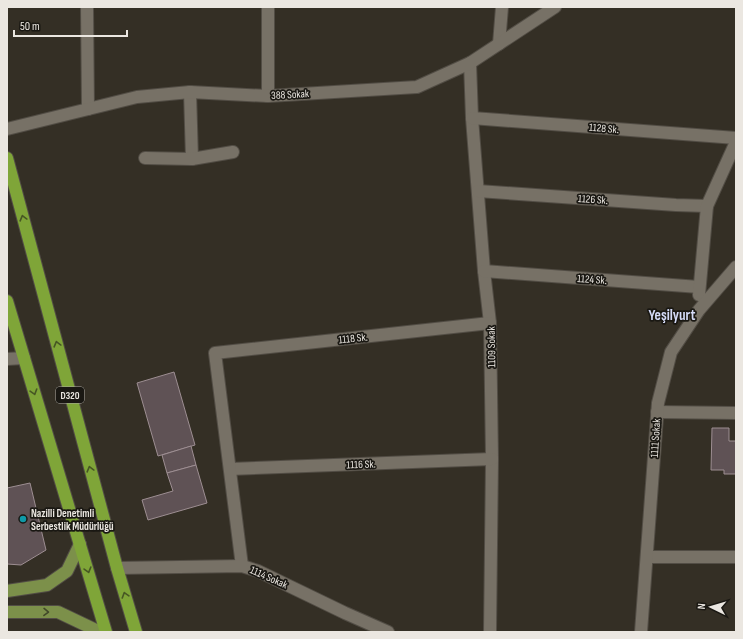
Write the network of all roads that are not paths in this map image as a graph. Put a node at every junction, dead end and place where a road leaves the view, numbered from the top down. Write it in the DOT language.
graph roads {
  1 [pos="87,7"];
  2 [pos="268,7"];
  3 [pos="502,7"];
  4 [pos="555,7"];
  5 [pos="499,44"];
  6 [pos="470,63"];
  7 [pos="190,92"];
  8 [pos="268,96"];
  9 [pos="88,109"];
  10 [pos="472,118"];
  11 [pos="7,129"];
  12 [pos="736,138"];
  13 [pos="736,142"];
  14 [pos="234,152"];
  15 [pos="7,158"];
  16 [pos="145,158"];
  17 [pos="192,159"];
  18 [pos="478,191"];
  19 [pos="707,206"];
  20 [pos="736,267"];
  21 [pos="484,271"];
  22 [pos="699,287"];
  23 [pos="7,301"];
  24 [pos="699,310"];
  25 [pos="490,323"];
  26 [pos="24,358"];
  27 [pos="7,359"];
  28 [pos="657,412"];
  29 [pos="736,413"];
  30 [pos="492,459"];
  31 [pos="230,469"];
  32 [pos="80,544"];
  33 [pos="647,557"];
  34 [pos="736,557"];
  35 [pos="242,566"];
  36 [pos="116,568"];
  37 [pos="7,591"];
  38 [pos="7,612"];
  39 [pos="100,632"];
  40 [pos="106,632"];
  41 [pos="136,632"];
  42 [pos="388,632"];
  43 [pos="490,632"];
  44 [pos="641,632"];
  1 -- 9 [label="street"];
  2 -- 8 [label="street"];
  3 -- 5 [label="street"];
  4 -- 5 [label="street, 388 Sokak"];
  5 -- 6 [label="street, 388 Sokak"];
  6 -- 8 [label="street, 388 Sokak"];
  6 -- 10 [label="street, 1109 Sokak"];
  7 -- 8 [label="street, 388 Sokak"];
  7 -- 9 [label="street, 388 Sokak"];
  7 -- 17 [label="street"];
  9 -- 11 [label="street, 388 Sokak"];
  10 -- 12 [label="street, 1128 Sk."];
  10 -- 18 [label="street, 1109 Sokak"];
  13 -- 19 [label="street"];
  14 -- 17 [label="street"];
  36 -- 15 [label="highway, D320, one-way"];
  16 -- 17 [label="street"];
  18 -- 19 [label="street, 1126 Sk."];
  18 -- 21 [label="street, 1109 Sokak"];
  19 -- 22 [label="street"];
  20 -- 24 [label="street, 1111 Sokak"];
  21 -- 22 [label="street, 1124 Sk."];
  21 -- 25 [label="street, 1109 Sokak"];
  22 -- 24 [label="street"];
  23 -- 26 [label="highway"];
  24 -- 28 [label="street, 1111 Sokak"];
  25 -- 30 [label="street, 1109 Sokak"];
  25 -- 31 [label="street, 1118 Sk."];
  26 -- 27 [label="street"];
  26 -- 32 [label="highway, one-way"];
  28 -- 29 [label="street"];
  28 -- 33 [label="street, 1111 Sokak"];
  30 -- 31 [label="street, 1116 Sk."];
  30 -- 43 [label="street, 1109 Sokak"];
  31 -- 35 [label="street"];
  32 -- 37 [label="main road"];
  32 -- 40 [label="highway, one-way"];
  33 -- 34 [label="street"];
  33 -- 44 [label="street, 1111 Sokak"];
  35 -- 36 [label="street, 1114 Sokak"];
  35 -- 42 [label="street, 1114 Sokak"];
  41 -- 36 [label="highway, D320, one-way"];
  38 -- 39 [label="main road, one-way"];
}
